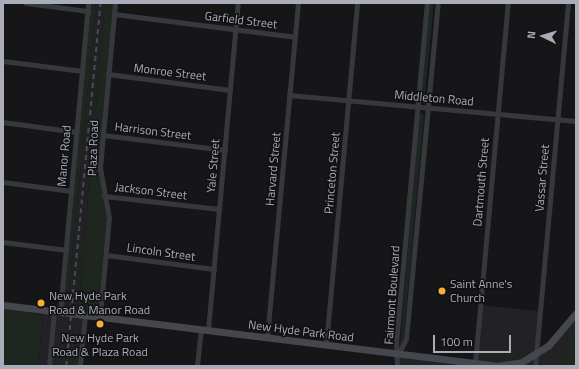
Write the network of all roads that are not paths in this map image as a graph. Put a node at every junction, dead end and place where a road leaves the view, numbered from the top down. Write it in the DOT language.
graph roads {
  1 [pos="26,3"];
  2 [pos="88,3"];
  3 [pos="115,3"];
  4 [pos="238,3"];
  5 [pos="298,3"];
  6 [pos="358,3"];
  7 [pos="427,3"];
  8 [pos="438,3"];
  9 [pos="508,3"];
  10 [pos="568,3"];
  11 [pos="88,11"];
  12 [pos="114,14"];
  13 [pos="236,30"];
  14 [pos="295,36"];
  15 [pos="3,61"];
  16 [pos="82,71"];
  17 [pos="108,74"];
  18 [pos="230,90"];
  19 [pos="290,95"];
  20 [pos="349,100"];
  21 [pos="418,106"];
  22 [pos="428,108"];
  23 [pos="498,114"];
  24 [pos="557,119"];
  25 [pos="576,121"];
  26 [pos="3,122"];
  27 [pos="76,132"];
  28 [pos="103,135"];
  29 [pos="225,150"];
  30 [pos="3,182"];
  31 [pos="71,191"];
  32 [pos="104,196"];
  33 [pos="219,209"];
  34 [pos="3,242"];
  35 [pos="66,250"];
  36 [pos="106,255"];
  37 [pos="214,270"];
  38 [pos="3,305"];
  39 [pos="57,311"];
  40 [pos="576,313"];
  41 [pos="85,315"];
  42 [pos="100,316"];
  43 [pos="204,330"];
  44 [pos="267,337"];
  45 [pos="326,345"];
  46 [pos="398,354"];
  47 [pos="536,354"];
  48 [pos="475,363"];
  49 [pos="49,366"];
  50 [pos="80,366"];
  51 [pos="197,366"];
  52 [pos="397,366"];
  53 [pos="535,366"];
  1 -- 11 [label="street"];
  2 -- 11 [label="street, Manor Road"];
  3 -- 12 [label="street, Plaza Road"];
  4 -- 13 [label="street, Yale Street"];
  5 -- 14 [label="street, Harvard Street"];
  6 -- 20 [label="street, Princeton Street"];
  7 -- 21 [label="street, Fairmont Boulevard"];
  8 -- 22 [label="street, Fairmont Boulevard"];
  9 -- 23 [label="street, Dartmouth Street"];
  10 -- 24 [label="street, Vassar Street"];
  11 -- 16 [label="street, Manor Road"];
  12 -- 13 [label="street, Garfield Street"];
  12 -- 17 [label="street, Plaza Road"];
  13 -- 14 [label="street, Garfield Street"];
  13 -- 18 [label="street, Yale Street"];
  14 -- 19 [label="street, Harvard Street"];
  15 -- 16 [label="street"];
  16 -- 27 [label="street, Manor Road"];
  17 -- 18 [label="street, Monroe Street"];
  17 -- 28 [label="street, Plaza Road"];
  18 -- 29 [label="street, Yale Street"];
  19 -- 20 [label="street, Middleton Road"];
  19 -- 44 [label="street, Harvard Street"];
  20 -- 21 [label="street, Middleton Road"];
  20 -- 45 [label="street, Princeton Street"];
  21 -- 22 [label="street, Middleton Road"];
  21 -- 46 [label="street, Fairmont Boulevard"];
  22 -- 23 [label="street, Middleton Road"];
  22 -- 46 [label="street, Fairmont Boulevard"];
  23 -- 24 [label="street, Middleton Road"];
  23 -- 48 [label="street, Dartmouth Street"];
  24 -- 25 [label="street, Middleton Road"];
  24 -- 47 [label="street, Vassar Street"];
  26 -- 27 [label="street"];
  27 -- 31 [label="street, Manor Road"];
  28 -- 29 [label="street, Harrison Street"];
  28 -- 32 [label="street, Plaza Road"];
  29 -- 33 [label="street, Yale Street"];
  30 -- 31 [label="street"];
  31 -- 35 [label="street, Manor Road"];
  32 -- 33 [label="street, Jackson Street"];
  32 -- 36 [label="street, Plaza Road"];
  33 -- 37 [label="street, Yale Street"];
  34 -- 35 [label="street"];
  35 -- 39 [label="street, Manor Road"];
  36 -- 37 [label="street, Lincoln Street"];
  36 -- 42 [label="street, Plaza Road"];
  37 -- 43 [label="street, Yale Street"];
  38 -- 39 [label="main road, New Hyde Park Road"];
  39 -- 41 [label="main road, New Hyde Park Road"];
  39 -- 49 [label="street, Manor Road"];
  40 -- 47 [label="main road, New Hyde Park Road"];
  41 -- 42 [label="main road, New Hyde Park Road"];
  41 -- 50 [label="street"];
  42 -- 43 [label="main road, New Hyde Park Road"];
  43 -- 44 [label="main road, New Hyde Park Road"];
  43 -- 51 [label="street, Yale Street"];
  44 -- 45 [label="main road, New Hyde Park Road"];
  45 -- 46 [label="main road, New Hyde Park Road"];
  46 -- 48 [label="main road, New Hyde Park Road"];
  46 -- 52 [label="street"];
  47 -- 48 [label="main road, New Hyde Park Road"];
  47 -- 53 [label="street, Vassar Street"];
}
